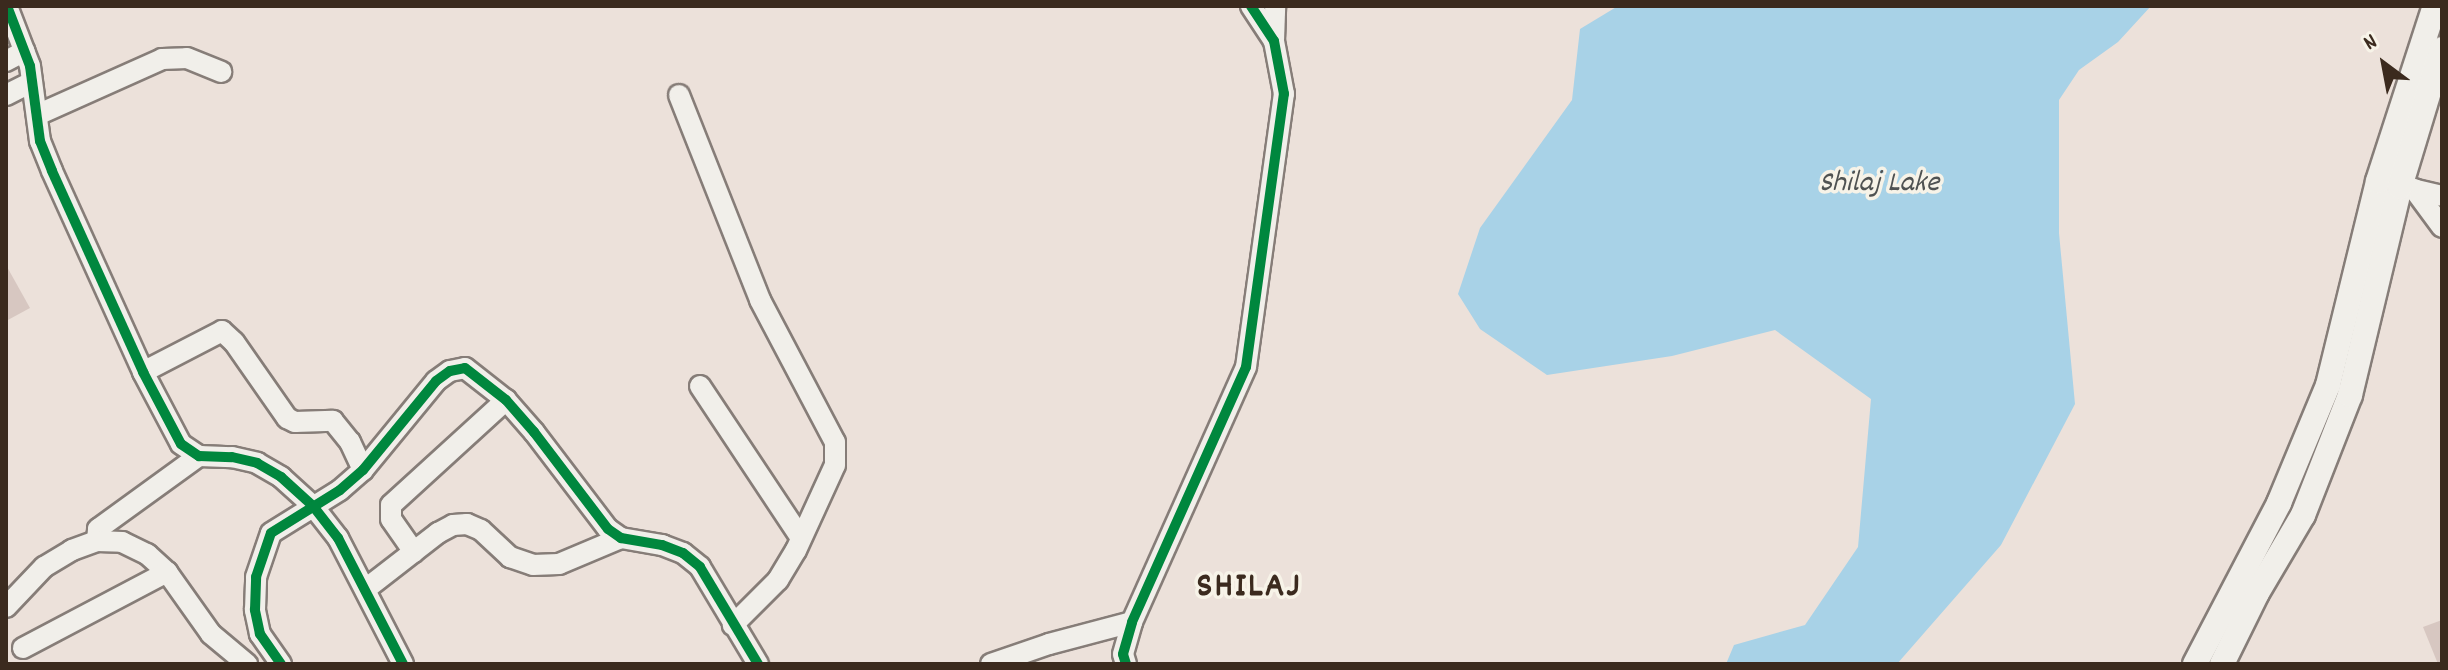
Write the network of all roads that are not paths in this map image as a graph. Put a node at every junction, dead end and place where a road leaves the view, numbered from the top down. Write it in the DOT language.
graph roads {
  1 [pos="7,6"];
  2 [pos="1251,6"];
  3 [pos="1275,6"];
  4 [pos="2435,6"];
  5 [pos="1274,41"];
  6 [pos="2442,49"];
  7 [pos="25,51"];
  8 [pos="6,61"];
  9 [pos="221,72"];
  10 [pos="31,82"];
  11 [pos="6,95"];
  12 [pos="679,95"];
  13 [pos="37,115"];
  14 [pos="2407,188"];
  15 [pos="2442,196"];
  16 [pos="2442,227"];
  17 [pos="143,372"];
  18 [pos="700,386"];
  19 [pos="506,400"];
  20 [pos="199,456"];
  21 [pos="363,470"];
  22 [pos="313,506"];
  23 [pos="621,538"];
  24 [pos="801,538"];
  25 [pos="97,541"];
  26 [pos="414,552"];
  27 [pos="167,572"];
  28 [pos="367,588"];
  29 [pos="6,607"];
  30 [pos="1132,622"];
  31 [pos="733,625"];
  32 [pos="23,648"];
  33 [pos="1122,661"];
  34 [pos="247,664"];
  35 [pos="281,664"];
  36 [pos="403,664"];
  37 [pos="758,664"];
  38 [pos="991,664"];
  39 [pos="2195,664"];
  40 [pos="2222,664"];
  1 -- 7 [label="street"];
  2 -- 5 [label="street"];
  3 -- 5 [label="street"];
  4 -- 39 [label="main road"];
  5 -- 30 [label="street"];
  6 -- 14 [label="main road"];
  7 -- 8 [label="street"];
  7 -- 10 [label="street"];
  9 -- 13 [label="street"];
  10 -- 11 [label="street"];
  10 -- 13 [label="street"];
  12 -- 24 [label="street"];
  13 -- 17 [label="street"];
  14 -- 15 [label="street"];
  14 -- 16 [label="street"];
  14 -- 40 [label="main road"];
  17 -- 20 [label="street"];
  17 -- 21 [label="street"];
  18 -- 24 [label="street"];
  19 -- 21 [label="street"];
  19 -- 23 [label="street"];
  19 -- 26 [label="street"];
  20 -- 22 [label="street"];
  20 -- 25 [label="street"];
  21 -- 22 [label="street"];
  22 -- 28 [label="street"];
  22 -- 35 [label="street"];
  23 -- 26 [label="street"];
  23 -- 31 [label="street"];
  24 -- 31 [label="street"];
  25 -- 27 [label="street"];
  25 -- 29 [label="street"];
  26 -- 28 [label="street"];
  27 -- 32 [label="street"];
  27 -- 34 [label="street"];
  28 -- 36 [label="street"];
  30 -- 33 [label="street"];
  30 -- 38 [label="street"];
  31 -- 37 [label="street"];
}
